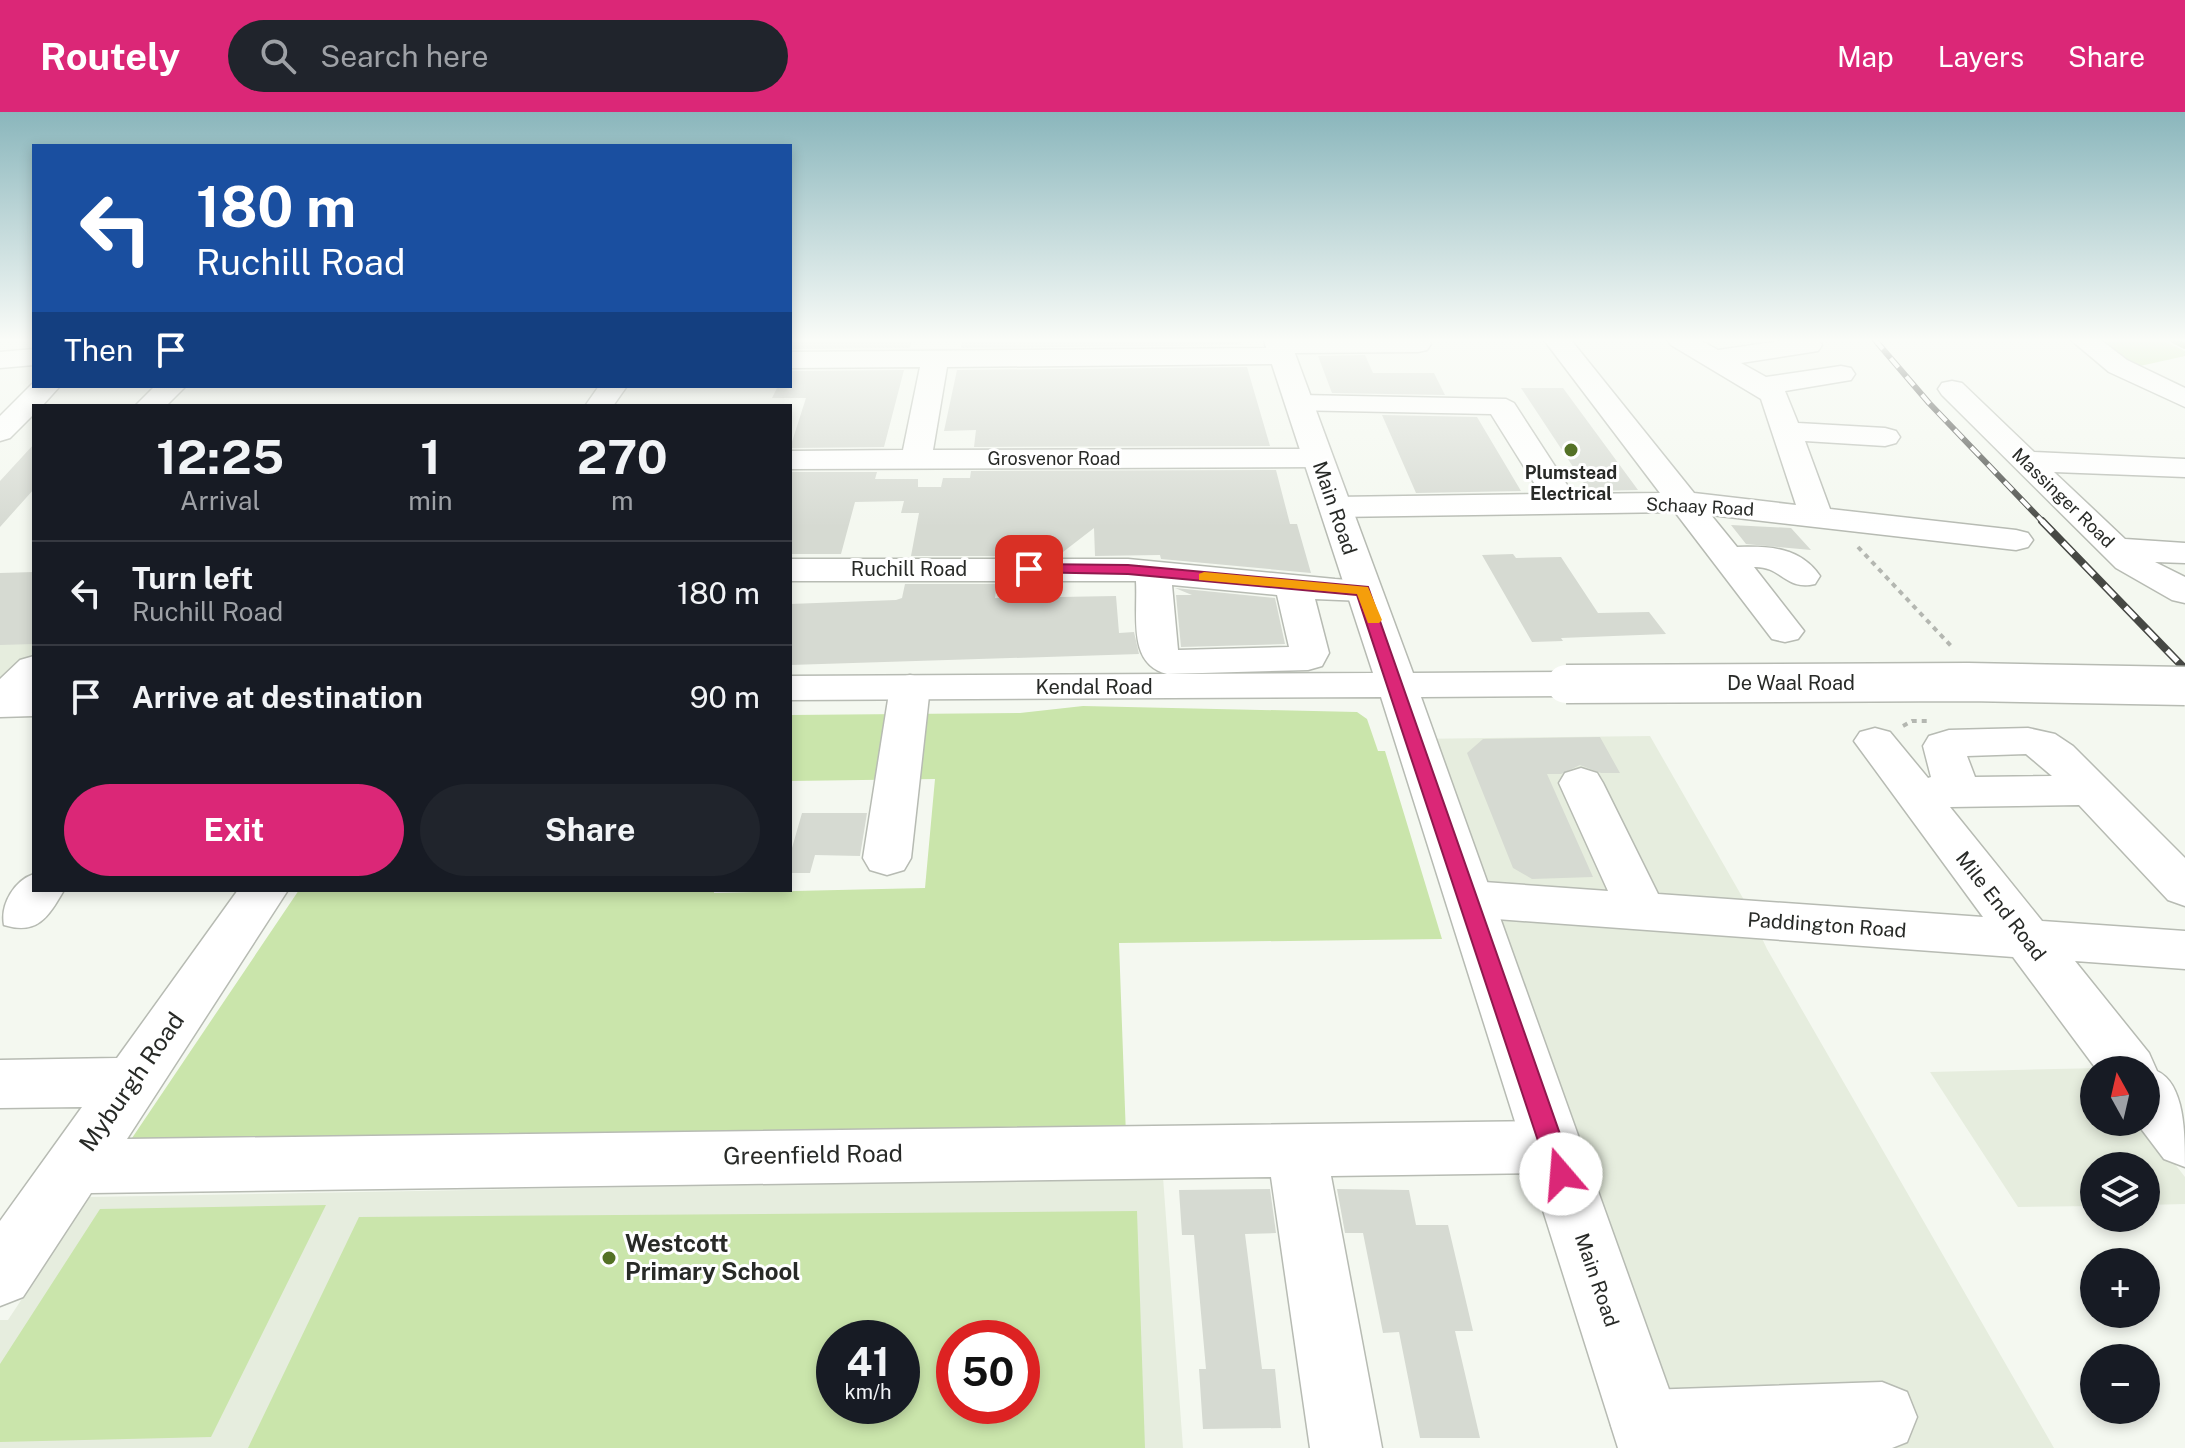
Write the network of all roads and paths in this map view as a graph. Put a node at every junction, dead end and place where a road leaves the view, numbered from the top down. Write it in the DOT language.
graph roads {
  1 [pos="30,402"];
  2 [pos="927,402"];
  3 [pos="1606,402"];
  4 [pos="1777,402"];
  5 [pos="1966,402"];
  6 [pos="1300,404"];
  7 [pos="1787,431"];
  8 [pos="0,432"];
  9 [pos="1885,437"];
  10 [pos="1317,458"];
  11 [pos="792,460"];
  12 [pos="916,460"];
  13 [pos="2026,461"];
  14 [pos="2185,468"];
  15 [pos="1685,502"];
  16 [pos="1563,504"];
  17 [pos="1335,507"];
  18 [pos="1823,517"];
  19 [pos="2016,540"];
  20 [pos="2116,549"];
  21 [pos="2185,553"];
  22 [pos="1728,558"];
  23 [pos="792,570"];
  24 [pos="1153,571"];
  25 [pos="1802,576"];
  26 [pos="1293,586"];
  27 [pos="1363,590"];
  28 [pos="2185,592"];
  29 [pos="1785,631"];
  30 [pos="1961,657"];
  31 [pos="1398,686"];
  32 [pos="2185,686"];
  33 [pos="910,687"];
  34 [pos="792,688"];
  35 [pos="1875,741"];
  36 [pos="1581,783"];
  37 [pos="1935,792"];
  38 [pos="887,858"];
  39 [pos="2185,888"];
  40 [pos="263,892"];
  41 [pos="1470,899"];
  42 [pos="1642,912"];
  43 [pos="2026,939"];
  44 [pos="2185,950"];
  45 [pos="2118,1056"];
  46 [pos="133,1082"];
  47 [pos="0,1084"];
  48 [pos="2160,1109"];
  49 [pos="2185,1141"];
  50 [pos="1552,1147"];
  51 [pos="1297,1150"];
  52 [pos="75,1166"];
  53 [pos="0,1275"];
  54 [pos="1882,1417"];
  55 [pos="1650,1436"];
  56 [pos="1346,1448"];
  1 -- 8 [label="street"];
  2 -- 12 [label="street"];
  3 -- 15 [label="street"];
  4 -- 7 [label="street"];
  5 -- 13 [label="street, Massinger Road"];
  6 -- 10 [label="street, Main Road"];
  6 -- 16 [label="street"];
  7 -- 9 [label="street"];
  7 -- 18 [label="street"];
  10 -- 12 [label="street, Grosvenor Road"];
  10 -- 17 [label="street, Main Road"];
  11 -- 12 [label="street, Grosvenor Road"];
  13 -- 14 [label="street"];
  13 -- 20 [label="street, Massinger Road"];
  15 -- 16 [label="street, Schaay Road"];
  15 -- 18 [label="street, Schaay Road"];
  15 -- 22 [label="street"];
  16 -- 17 [label="street, Schaay Road"];
  17 -- 27 [label="street, Main Road"];
  18 -- 19 [label="street, Schaay Road"];
  18 -- 30 [label="path"];
  20 -- 21 [label="street"];
  20 -- 28 [label="street, Massinger Road"];
  22 -- 25 [label="street"];
  22 -- 29 [label="street"];
  23 -- 24 [label="street, Ruchill Road"];
  24 -- 26 [label="street, Ruchill Road"];
  24 -- 26 [label="street"];
  26 -- 27 [label="street, Ruchill Road"];
  27 -- 31 [label="street, Main Road"];
  31 -- 32 [label="street, De Waal Road, bridge"];
  31 -- 33 [label="street, Kendal Road"];
  31 -- 41 [label="street, Main Road"];
  33 -- 34 [label="street, Kendal Road"];
  33 -- 38 [label="street"];
  35 -- 37 [label="street, Mile End Road"];
  36 -- 42 [label="street"];
  37 -- 39 [label="street"];
  37 -- 43 [label="street, Mile End Road"];
  40 -- 46 [label="street, Myburgh Road"];
  41 -- 42 [label="street, Paddington Road"];
  41 -- 50 [label="street, Main Road"];
  42 -- 43 [label="street, Paddington Road"];
  43 -- 44 [label="street, Paddington Road"];
  43 -- 45 [label="street, Mile End Road"];
  46 -- 47 [label="street"];
  46 -- 52 [label="street, Myburgh Road"];
  48 -- 49 [label="street"];
  50 -- 51 [label="street, Greenfield Road"];
  50 -- 55 [label="street, Main Road"];
  51 -- 52 [label="street, Greenfield Road"];
  51 -- 56 [label="street"];
  52 -- 53 [label="street, Myburgh Road"];
  54 -- 55 [label="street"];
}
